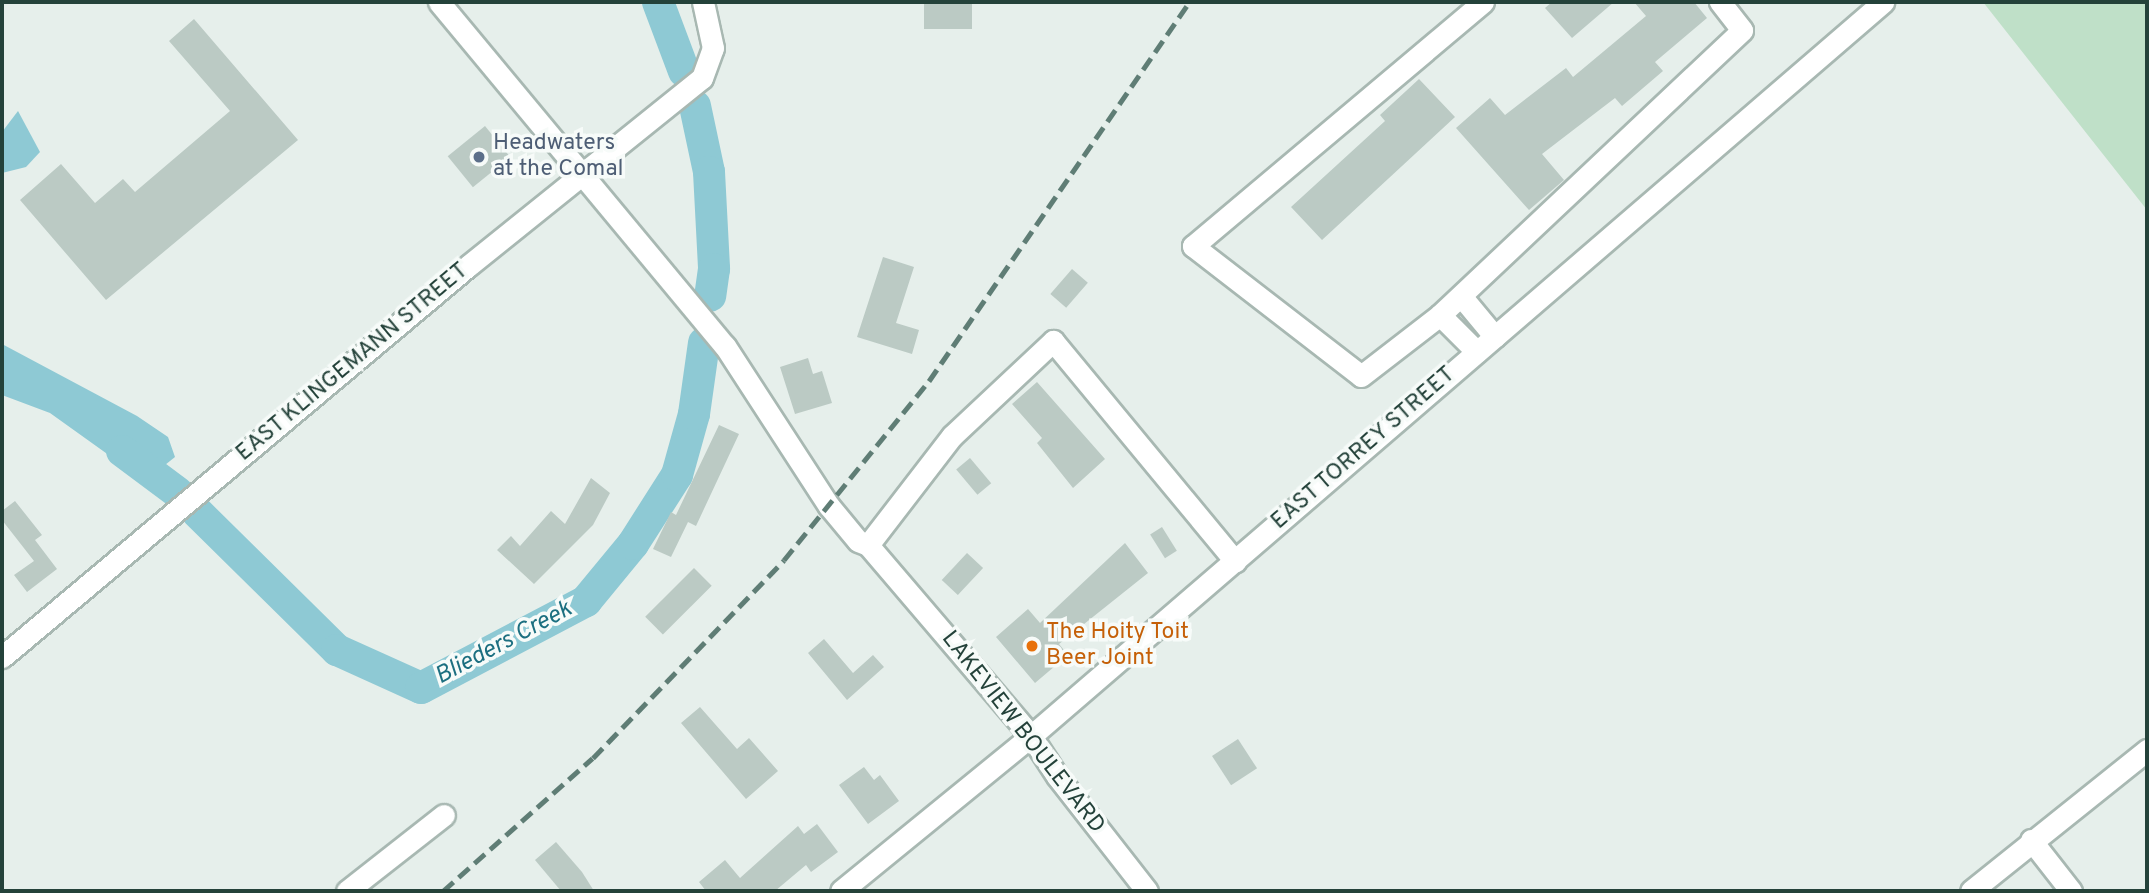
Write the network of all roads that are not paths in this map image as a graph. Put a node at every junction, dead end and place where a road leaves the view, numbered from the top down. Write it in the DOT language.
graph roads {
  1 [pos="439,2"];
  2 [pos="702,2"];
  3 [pos="1483,2"];
  4 [pos="1720,2"];
  5 [pos="1883,2"];
  6 [pos="582,173"];
  7 [pos="1461,296"];
  8 [pos="1440,315"];
  9 [pos="1495,337"];
  10 [pos="1477,352"];
  11 [pos="869,545"];
  12 [pos="1235,561"];
  13 [pos="2,657"];
  14 [pos="1031,736"];
  15 [pos="2147,750"];
  16 [pos="444,815"];
  17 [pos="2031,840"];
  18 [pos="347,891"];
  19 [pos="841,891"];
  20 [pos="1147,891"];
  21 [pos="1970,891"];
  22 [pos="2071,891"];
  1 -- 6 [label="street, LAKEVIEW BOULEVARD"];
  2 -- 6 [label="street, EAST KLINGEMANN STREET"];
  3 -- 8 [label="street"];
  4 -- 7 [label="street"];
  5 -- 9 [label="street, EAST TORREY STREET"];
  6 -- 11 [label="street, LAKEVIEW BOULEVARD"];
  6 -- 13 [label="street, EAST KLINGEMANN STREET"];
  7 -- 8 [label="street"];
  7 -- 9 [label="street"];
  8 -- 10 [label="street"];
  9 -- 10 [label="street, EAST TORREY STREET"];
  10 -- 12 [label="street, EAST TORREY STREET"];
  11 -- 12 [label="street"];
  11 -- 14 [label="street, LAKEVIEW BOULEVARD"];
  12 -- 14 [label="street, EAST TORREY STREET"];
  14 -- 19 [label="street, EAST TORREY STREET"];
  14 -- 20 [label="street, LAKEVIEW BOULEVARD"];
  15 -- 17 [label="street"];
  16 -- 18 [label="street"];
  17 -- 21 [label="street"];
  17 -- 22 [label="street"];
}
